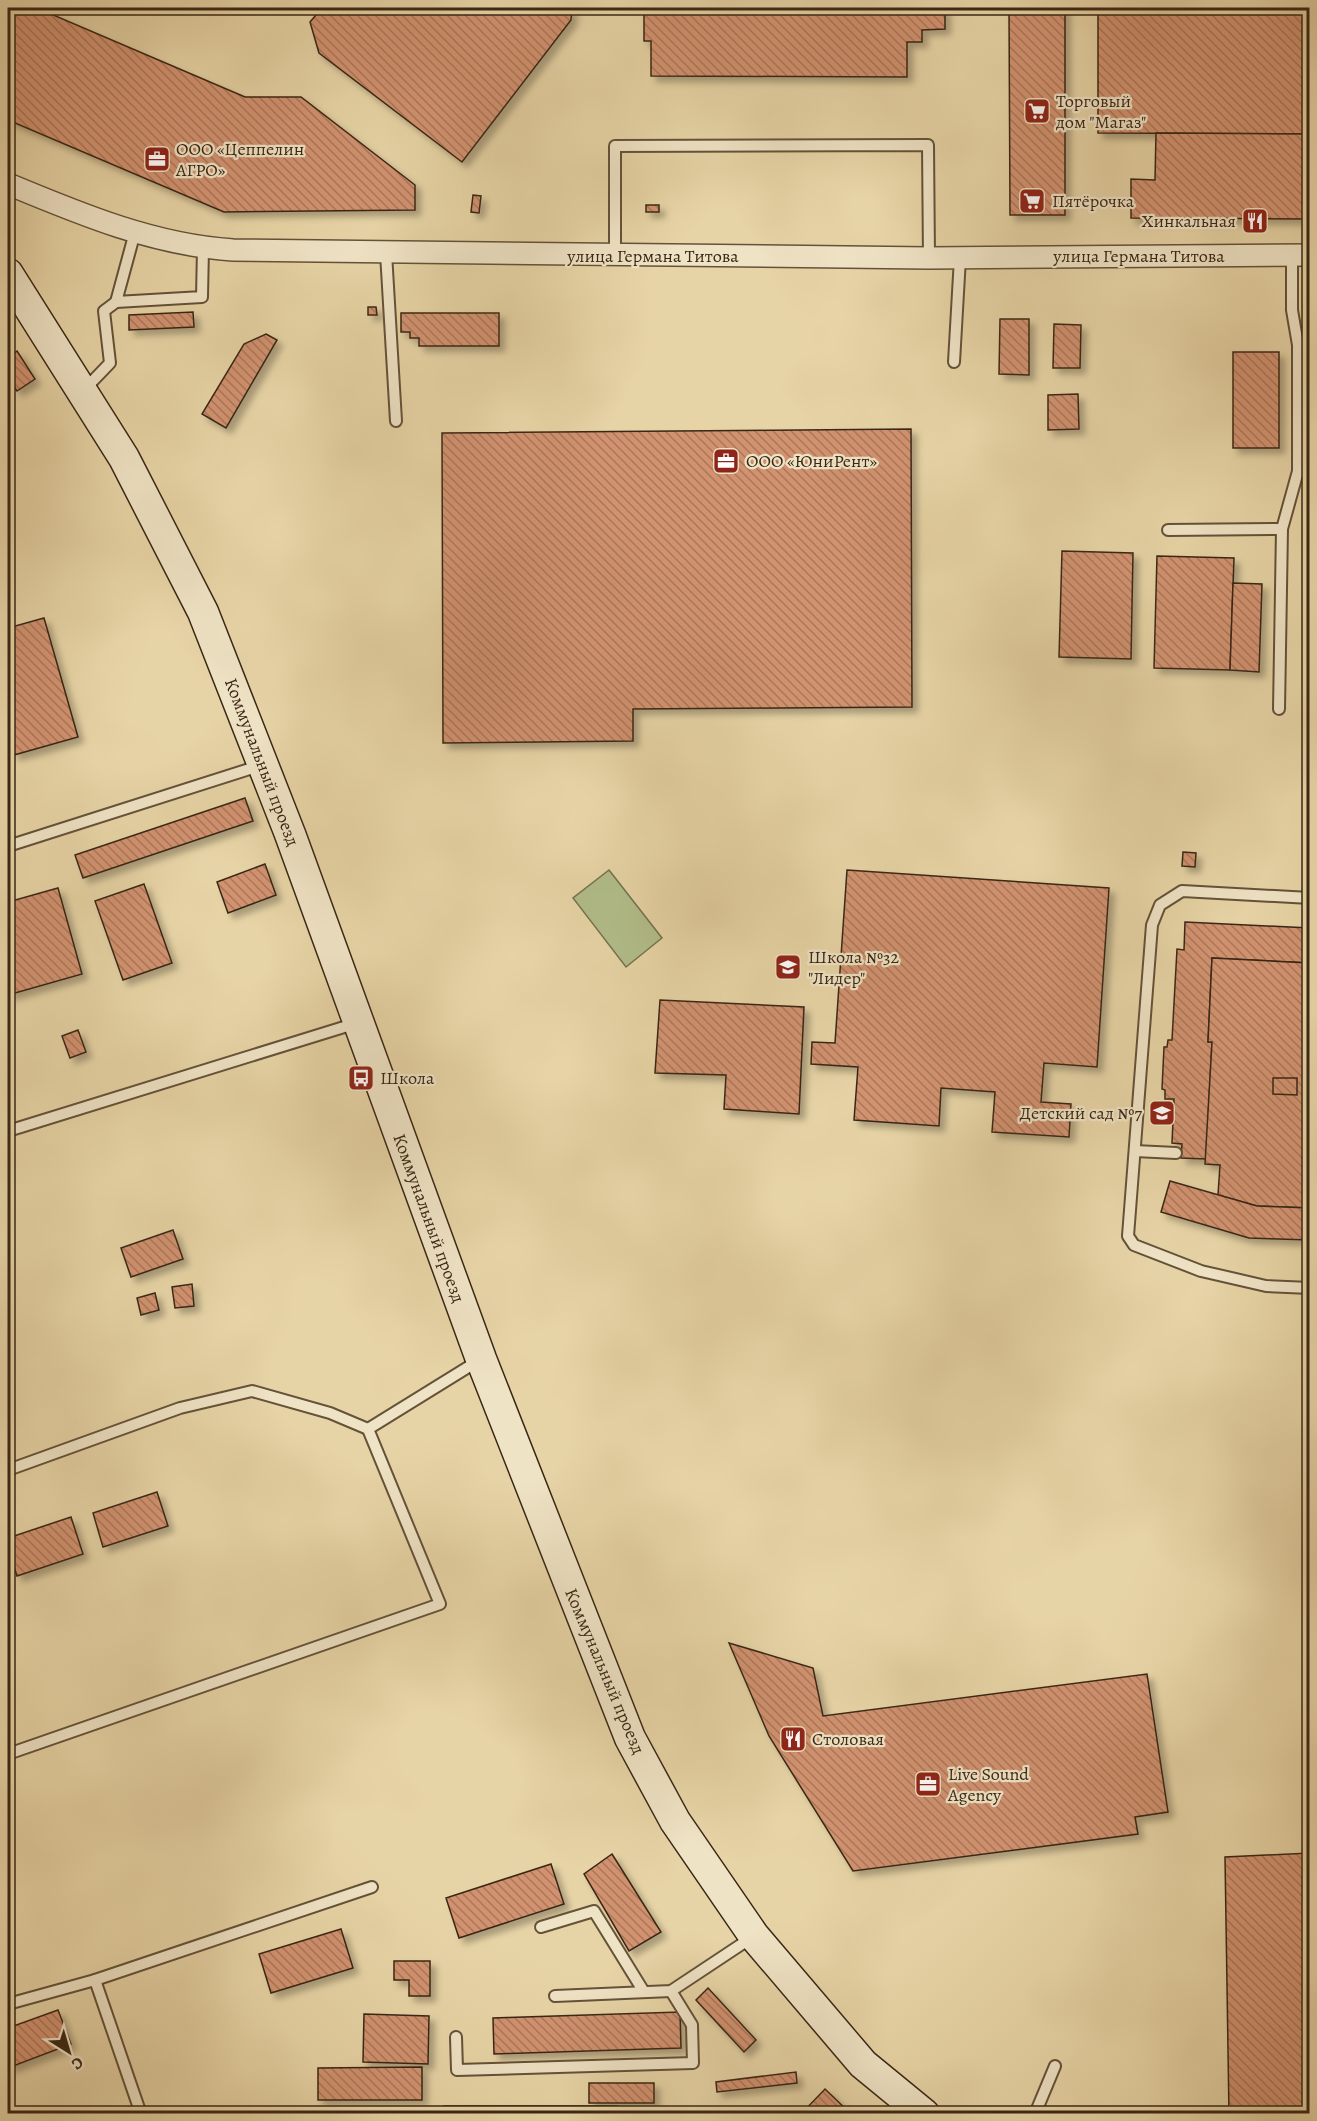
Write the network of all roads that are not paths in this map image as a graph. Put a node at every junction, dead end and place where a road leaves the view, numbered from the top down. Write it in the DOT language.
graph roads {
  1 [pos="8,184"];
  2 [pos="135,232"];
  3 [pos="203,248"];
  4 [pos="387,253"];
  5 [pos="615,255"];
  6 [pos="1301,255"];
  7 [pos="928,258"];
  8 [pos="960,258"];
  9 [pos="8,274"];
  10 [pos="116,302"];
  11 [pos="954,362"];
  12 [pos="82,392"];
  13 [pos="396,421"];
  14 [pos="1282,529"];
  15 [pos="1168,530"];
  16 [pos="1279,709"];
  17 [pos="264,765"];
  18 [pos="8,846"];
  19 [pos="1310,898"];
  20 [pos="357,1023"];
  21 [pos="8,1131"];
  22 [pos="1135,1151"];
  23 [pos="1176,1153"];
  24 [pos="1310,1288"];
  25 [pos="481,1359"];
  26 [pos="368,1429"];
  27 [pos="8,1470"];
  28 [pos="8,1754"];
  29 [pos="372,1887"];
  30 [pos="541,1927"];
  31 [pos="754,1936"];
  32 [pos="94,1980"];
  33 [pos="671,1991"];
  34 [pos="644,1992"];
  35 [pos="555,1996"];
  36 [pos="8,2004"];
  37 [pos="456,2037"];
  38 [pos="1055,2066"];
  39 [pos="1041,2112"];
  40 [pos="141,2114"];
  41 [pos="924,2114"];
  1 -- 2 [label="street, улица Германа Титова"];
  2 -- 3 [label="street, улица Германа Титова"];
  2 -- 10 [label="lane"];
  3 -- 4 [label="street, улица Германа Титова"];
  3 -- 10 [label="lane"];
  4 -- 5 [label="street, улица Германа Титова"];
  4 -- 13 [label="lane"];
  5 -- 7 [label="street, улица Германа Титова"];
  5 -- 7 [label="lane"];
  6 -- 8 [label="street, улица Германа Титова"];
  6 -- 14 [label="lane"];
  7 -- 8 [label="street, улица Германа Титова"];
  8 -- 11 [label="lane"];
  9 -- 12 [label="street, Коммунальный проезд"];
  10 -- 12 [label="lane"];
  12 -- 17 [label="street, Коммунальный проезд"];
  14 -- 15 [label="lane"];
  14 -- 16 [label="lane"];
  17 -- 18 [label="lane"];
  17 -- 20 [label="street, Коммунальный проезд"];
  19 -- 22 [label="lane"];
  20 -- 21 [label="lane"];
  20 -- 25 [label="street, Коммунальный проезд"];
  22 -- 23 [label="lane"];
  22 -- 24 [label="lane"];
  25 -- 26 [label="lane"];
  25 -- 31 [label="street, Коммунальный проезд"];
  26 -- 27 [label="lane"];
  26 -- 28 [label="lane"];
  29 -- 32 [label="lane"];
  30 -- 34 [label="lane"];
  31 -- 33 [label="lane"];
  31 -- 41 [label="street, Коммунальный проезд"];
  32 -- 36 [label="lane"];
  32 -- 40 [label="lane"];
  33 -- 34 [label="lane"];
  33 -- 37 [label="lane"];
  34 -- 35 [label="lane"];
  38 -- 39 [label="lane"];
}
